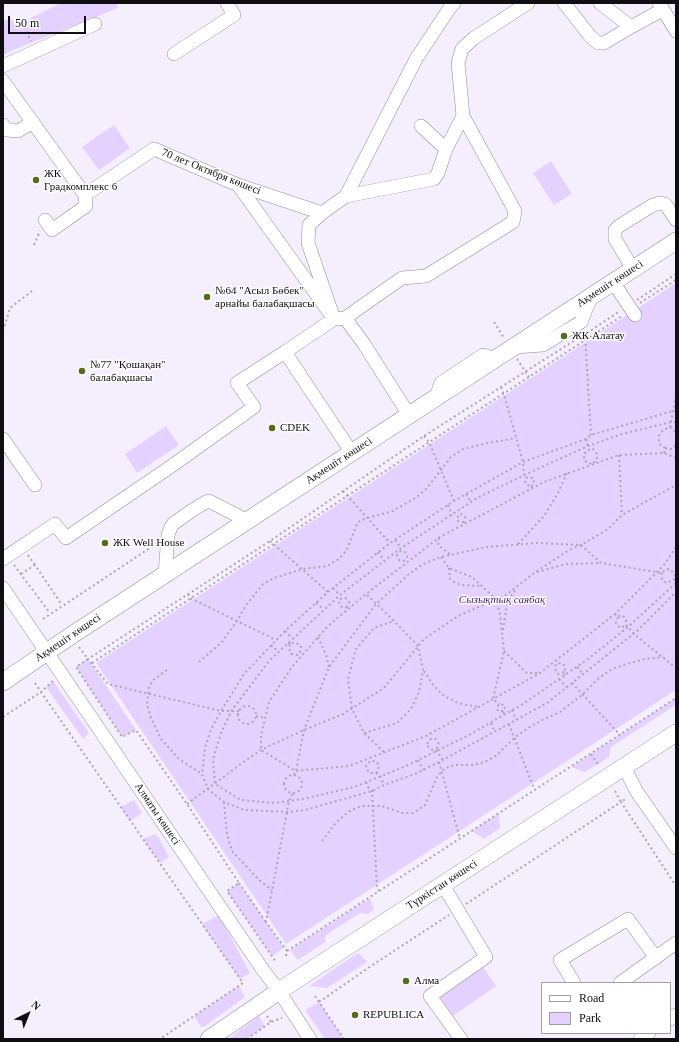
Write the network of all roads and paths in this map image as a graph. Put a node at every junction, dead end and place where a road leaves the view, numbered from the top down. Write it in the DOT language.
graph roads {
  1 [pos="227,3"];
  2 [pos="454,3"];
  3 [pos="528,3"];
  4 [pos="564,3"];
  5 [pos="600,3"];
  6 [pos="661,7"];
  7 [pos="94,24"];
  8 [pos="24,27"];
  9 [pos="630,27"];
  10 [pos="676,31"];
  11 [pos="36,51"];
  12 [pos="174,54"];
  13 [pos="3,66"];
  14 [pos="3,80"];
  15 [pos="463,116"];
  16 [pos="33,122"];
  17 [pos="3,125"];
  18 [pos="421,126"];
  19 [pos="18,131"];
  20 [pos="3,141"];
  21 [pos="446,150"];
  22 [pos="238,185"];
  23 [pos="85,195"];
  24 [pos="346,196"];
  25 [pos="322,213"];
  26 [pos="45,220"];
  27 [pos="676,220"];
  28 [pos="676,241"];
  29 [pos="633,269"];
  30 [pos="676,274"];
  31 [pos="676,280"];
  32 [pos="613,282"];
  33 [pos="32,291"];
  34 [pos="632,310"];
  35 [pos="340,319"];
  36 [pos="494,322"];
  37 [pos="3,331"];
  38 [pos="585,334"];
  39 [pos="585,340"];
  40 [pos="512,347"];
  41 [pos="285,352"];
  42 [pos="526,372"];
  43 [pos="528,376"];
  44 [pos="501,387"];
  45 [pos="503,393"];
  46 [pos="676,396"];
  47 [pos="674,410"];
  48 [pos="409,415"];
  49 [pos="671,422"];
  50 [pos="676,422"];
  51 [pos="670,427"];
  52 [pos="676,432"];
  53 [pos="591,435"];
  54 [pos="424,436"];
  55 [pos="516,438"];
  56 [pos="586,439"];
  57 [pos="3,440"];
  58 [pos="429,442"];
  59 [pos="676,445"];
  60 [pos="588,446"];
  61 [pos="665,448"];
  62 [pos="589,450"];
  63 [pos="352,453"];
  64 [pos="664,453"];
  65 [pos="619,455"];
  66 [pos="676,458"];
  67 [pos="524,462"];
  68 [pos="593,464"];
  69 [pos="441,470"];
  70 [pos="567,473"];
  71 [pos="525,474"];
  72 [pos="528,477"];
  73 [pos="35,485"];
  74 [pos="676,485"];
  75 [pos="532,487"];
  76 [pos="343,491"];
  77 [pos="466,494"];
  78 [pos="347,496"];
  79 [pos="454,501"];
  80 [pos="471,502"];
  81 [pos="448,505"];
  82 [pos="457,511"];
  83 [pos="459,514"];
  84 [pos="452,515"];
  85 [pos="622,515"];
  86 [pos="368,518"];
  87 [pos="248,521"];
  88 [pos="464,523"];
  89 [pos="168,535"];
  90 [pos="440,537"];
  91 [pos="395,540"];
  92 [pos="270,541"];
  93 [pos="390,543"];
  94 [pos="273,544"];
  95 [pos="517,545"];
  96 [pos="581,545"];
  97 [pos="676,547"];
  98 [pos="401,549"];
  99 [pos="378,552"];
  100 [pos="450,555"];
  101 [pos="5,557"];
  102 [pos="441,557"];
  103 [pos="384,560"];
  104 [pos="406,561"];
  105 [pos="601,563"];
  106 [pos="449,568"];
  107 [pos="302,569"];
  108 [pos="657,572"];
  109 [pos="534,573"];
  110 [pos="662,573"];
  111 [pos="21,574"];
  112 [pos="165,574"];
  113 [pos="675,581"];
  114 [pos="520,584"];
  115 [pos="481,586"];
  116 [pos="3,588"];
  117 [pos="333,588"];
  118 [pos="328,592"];
  119 [pos="676,592"];
  120 [pos="188,594"];
  121 [pos="366,594"];
  122 [pos="338,596"];
  123 [pos="190,598"];
  124 [pos="340,599"];
  125 [pos="496,599"];
  126 [pos="316,603"];
  127 [pos="376,604"];
  128 [pos="63,605"];
  129 [pos="348,608"];
  130 [pos="323,609"];
  131 [pos="50,613"];
  132 [pos="615,614"];
  133 [pos="618,617"];
  134 [pos="43,619"];
  135 [pos="237,621"];
  136 [pos="394,621"];
  137 [pos="627,626"];
  138 [pos="285,631"];
  139 [pos="502,631"];
  140 [pos="634,634"];
  141 [pos="318,637"];
  142 [pos="293,638"];
  143 [pos="276,640"];
  144 [pos="289,644"];
  145 [pos="271,645"];
  146 [pos="418,646"];
  147 [pos="79,647"];
  148 [pos="504,651"];
  149 [pos="47,652"];
  150 [pos="279,652"];
  151 [pos="300,653"];
  152 [pos="302,655"];
  153 [pos="663,657"];
  154 [pos="88,659"];
  155 [pos="199,662"];
  156 [pos="91,663"];
  157 [pos="555,663"];
  158 [pos="577,666"];
  159 [pos="329,667"];
  160 [pos="676,668"];
  161 [pos="168,670"];
  162 [pos="423,670"];
  163 [pos="540,673"];
  164 [pos="564,673"];
  165 [pos="583,674"];
  166 [pos="559,679"];
  167 [pos="3,682"];
  168 [pos="53,682"];
  169 [pos="572,683"];
  170 [pos="35,684"];
  171 [pos="566,688"];
  172 [pos="41,692"];
  173 [pos="148,694"];
  174 [pos="582,695"];
  175 [pos="676,698"];
  176 [pos="493,699"];
  177 [pos="499,704"];
  178 [pos="478,707"];
  179 [pos="352,709"];
  180 [pos="232,710"];
  181 [pos="512,710"];
  182 [pos="221,711"];
  183 [pos="239,711"];
  184 [pos="503,711"];
  185 [pos="504,715"];
  186 [pos="256,716"];
  187 [pos="3,717"];
  188 [pos="265,718"];
  189 [pos="516,720"];
  190 [pos="491,723"];
  191 [pos="509,724"];
  192 [pos="304,730"];
  193 [pos="495,732"];
  194 [pos="364,733"];
  195 [pos="676,734"];
  196 [pos="428,735"];
  197 [pos="620,735"];
  198 [pos="514,738"];
  199 [pos="431,739"];
  200 [pos="261,750"];
  201 [pos="436,750"];
  202 [pos="384,752"];
  203 [pos="591,753"];
  204 [pos="371,757"];
  205 [pos="418,760"];
  206 [pos="443,760"];
  207 [pos="372,761"];
  208 [pos="439,762"];
  209 [pos="598,764"];
  210 [pos="624,767"];
  211 [pos="423,770"];
  212 [pos="296,771"];
  213 [pos="442,771"];
  214 [pos="376,773"];
  215 [pos="202,774"];
  216 [pos="294,775"];
  217 [pos="380,776"];
  218 [pos="366,782"];
  219 [pos="215,784"];
  220 [pos="384,785"];
  221 [pos="208,789"];
  222 [pos="536,790"];
  223 [pos="372,791"];
  224 [pos="615,791"];
  225 [pos="637,792"];
  226 [pos="293,793"];
  227 [pos="289,801"];
  228 [pos="224,802"];
  229 [pos="621,802"];
  230 [pos="187,804"];
  231 [pos="373,806"];
  232 [pos="288,812"];
  233 [pos="460,839"];
  234 [pos="322,841"];
  235 [pos="676,848"];
  236 [pos="239,883"];
  237 [pos="443,885"];
  238 [pos="676,886"];
  239 [pos="272,890"];
  240 [pos="379,891"];
  241 [pos="458,909"];
  242 [pos="266,922"];
  243 [pos="676,943"];
  244 [pos="287,951"];
  245 [pos="286,956"];
  246 [pos="656,958"];
  247 [pos="276,962"];
  248 [pos="573,982"];
  249 [pos="621,982"];
  250 [pos="279,991"];
  251 [pos="315,996"];
  252 [pos="319,1002"];
  253 [pos="267,1016"];
  254 [pos="282,1018"];
  255 [pos="271,1022"];
  256 [pos="160,1039"];
  257 [pos="209,1039"];
  258 [pos="247,1039"];
  259 [pos="310,1039"];
  260 [pos="344,1039"];
  261 [pos="461,1039"];
  1 -- 12 [label="street"];
  2 -- 24 [label="street"];
  3 -- 15 [label="street"];
  4 -- 9 [label="street"];
  5 -- 9 [label="street"];
  6 -- 9 [label="street"];
  6 -- 10 [label="street"];
  7 -- 11 [label="street"];
  8 -- 11 [label="path"];
  11 -- 13 [label="street"];
  14 -- 16 [label="street"];
  15 -- 21 [label="street"];
  15 -- 35 [label="street"];
  16 -- 19 [label="street"];
  16 -- 23 [label="street"];
  17 -- 19 [label="street"];
  18 -- 21 [label="street"];
  19 -- 20 [label="street"];
  21 -- 24 [label="street"];
  22 -- 23 [label="street, 70 лет Октября көшесі"];
  22 -- 25 [label="street, 70 лет Октября көшесі"];
  22 -- 35 [label="street"];
  23 -- 26 [label="street"];
  24 -- 25 [label="street"];
  25 -- 35 [label="street"];
  27 -- 29 [label="street"];
  28 -- 29 [label="main road, Ақмешіт көшесі"];
  29 -- 32 [label="main road, Ақмешіт көшесі"];
  30 -- 34 [label="path"];
  31 -- 34 [label="path"];
  32 -- 34 [label="street"];
  32 -- 40 [label="main road, Ақмешіт көшесі"];
  33 -- 37 [label="path"];
  34 -- 38 [label="path"];
  34 -- 39 [label="path"];
  35 -- 41 [label="street"];
  35 -- 48 [label="street"];
  36 -- 40 [label="path"];
  38 -- 39 [label="path"];
  38 -- 42 [label="path"];
  39 -- 43 [label="path"];
  39 -- 53 [label="path"];
  40 -- 42 [label="path"];
  40 -- 48 [label="main road, Ақмешіт көшесі"];
  41 -- 63 [label="street"];
  41 -- 101 [label="street"];
  42 -- 43 [label="path"];
  42 -- 44 [label="path"];
  43 -- 45 [label="path"];
  44 -- 45 [label="path"];
  44 -- 54 [label="path"];
  45 -- 55 [label="path"];
  45 -- 58 [label="path"];
  46 -- 47 [label="path"];
  47 -- 49 [label="path"];
  47 -- 53 [label="path"];
  48 -- 63 [label="main road, Ақмешіт көшесі"];
  49 -- 50 [label="path"];
  49 -- 51 [label="path"];
  49 -- 60 [label="path"];
  51 -- 52 [label="path"];
  51 -- 61 [label="path"];
  53 -- 56 [label="path"];
  54 -- 58 [label="path"];
  54 -- 76 [label="path"];
  55 -- 67 [label="path"];
  55 -- 69 [label="path"];
  56 -- 60 [label="path"];
  56 -- 67 [label="path"];
  57 -- 73 [label="street"];
  58 -- 69 [label="path"];
  58 -- 78 [label="path"];
  59 -- 61 [label="path"];
  60 -- 62 [label="path"];
  60 -- 71 [label="path"];
  61 -- 64 [label="path"];
  62 -- 68 [label="path"];
  62 -- 68 [label="path"];
  63 -- 87 [label="main road, Ақмешіт көшесі"];
  64 -- 65 [label="path"];
  64 -- 66 [label="path"];
  65 -- 68 [label="path"];
  65 -- 85 [label="path"];
  67 -- 71 [label="path"];
  67 -- 77 [label="path"];
  68 -- 70 [label="path"];
  69 -- 79 [label="path"];
  69 -- 86 [label="path"];
  70 -- 75 [label="path"];
  70 -- 95 [label="path"];
  71 -- 72 [label="path"];
  71 -- 80 [label="path"];
  72 -- 75 [label="path"];
  72 -- 75 [label="path"];
  74 -- 85 [label="path"];
  75 -- 88 [label="path"];
  76 -- 78 [label="path"];
  76 -- 92 [label="path"];
  77 -- 79 [label="path"];
  77 -- 80 [label="path"];
  78 -- 86 [label="path"];
  78 -- 94 [label="path"];
  79 -- 81 [label="path"];
  80 -- 82 [label="path"];
  81 -- 84 [label="path"];
  81 -- 91 [label="path"];
  82 -- 83 [label="path"];
  82 -- 84 [label="path"];
  83 -- 88 [label="path"];
  83 -- 88 [label="path"];
  84 -- 98 [label="path"];
  85 -- 96 [label="path"];
  86 -- 93 [label="path"];
  86 -- 107 [label="path"];
  87 -- 89 [label="street"];
  87 -- 112 [label="main road, Ақмешіт көшесі"];
  88 -- 90 [label="path"];
  89 -- 112 [label="street"];
  89 -- 128 [label="path"];
  90 -- 100 [label="path"];
  90 -- 104 [label="path"];
  91 -- 93 [label="path"];
  91 -- 98 [label="path"];
  92 -- 94 [label="path"];
  92 -- 120 [label="path"];
  93 -- 99 [label="path"];
  94 -- 107 [label="path"];
  94 -- 123 [label="path"];
  95 -- 96 [label="path"];
  95 -- 100 [label="path"];
  96 -- 105 [label="path"];
  96 -- 109 [label="path"];
  97 -- 108 [label="path"];
  98 -- 103 [label="path"];
  98 -- 104 [label="path"];
  98 -- 104 [label="path"];
  99 -- 103 [label="path"];
  99 -- 117 [label="path"];
  100 -- 102 [label="path"];
  101 -- 111 [label="path"];
  102 -- 106 [label="path"];
  102 -- 127 [label="path"];
  103 -- 122 [label="path"];
  104 -- 121 [label="path"];
  105 -- 108 [label="path"];
  105 -- 109 [label="path"];
  106 -- 115 [label="path"];
  106 -- 115 [label="path"];
  107 -- 118 [label="path"];
  107 -- 135 [label="path"];
  108 -- 110 [label="path"];
  108 -- 132 [label="path"];
  109 -- 114 [label="path"];
  110 -- 113 [label="path"];
  110 -- 113 [label="path"];
  111 -- 128 [label="path"];
  111 -- 131 [label="path"];
  112 -- 149 [label="main road, Ақмешіт көшесі"];
  113 -- 137 [label="path"];
  114 -- 125 [label="path"];
  114 -- 139 [label="path"];
  115 -- 125 [label="path"];
  116 -- 149 [label="street, Алматы көшесі"];
  117 -- 118 [label="path"];
  117 -- 122 [label="path"];
  118 -- 126 [label="path"];
  119 -- 140 [label="path"];
  120 -- 123 [label="path"];
  120 -- 154 [label="path"];
  121 -- 127 [label="path"];
  121 -- 129 [label="path"];
  122 -- 124 [label="path"];
  122 -- 130 [label="path"];
  123 -- 135 [label="path"];
  123 -- 156 [label="path"];
  124 -- 129 [label="path"];
  124 -- 129 [label="path"];
  125 -- 139 [label="path"];
  125 -- 146 [label="path"];
  126 -- 130 [label="path"];
  126 -- 138 [label="path"];
  127 -- 136 [label="path"];
  127 -- 159 [label="path"];
  128 -- 131 [label="path"];
  129 -- 141 [label="path"];
  130 -- 142 [label="path"];
  131 -- 134 [label="path"];
  132 -- 133 [label="path"];
  132 -- 157 [label="path"];
  133 -- 137 [label="path"];
  133 -- 137 [label="path"];
  135 -- 143 [label="path"];
  135 -- 155 [label="path"];
  136 -- 146 [label="path"];
  136 -- 179 [label="path"];
  137 -- 140 [label="path"];
  137 -- 158 [label="path"];
  138 -- 142 [label="path"];
  138 -- 143 [label="path"];
  139 -- 148 [label="path"];
  140 -- 153 [label="path"];
  140 -- 165 [label="path"];
  141 -- 152 [label="path"];
  141 -- 159 [label="path"];
  142 -- 144 [label="path"];
  143 -- 145 [label="path"];
  144 -- 150 [label="path"];
  144 -- 151 [label="path"];
  144 -- 151 [label="path"];
  145 -- 150 [label="path"];
  145 -- 182 [label="path"];
  146 -- 162 [label="path"];
  146 -- 179 [label="path"];
  147 -- 154 [label="path"];
  148 -- 163 [label="path"];
  148 -- 176 [label="path"];
  149 -- 167 [label="main road, Ақмешіт көшесі"];
  149 -- 250 [label="street, Алматы көшесі"];
  150 -- 180 [label="path"];
  151 -- 152 [label="path"];
  152 -- 188 [label="path"];
  153 -- 160 [label="path"];
  153 -- 174 [label="path"];
  154 -- 156 [label="path"];
  154 -- 230 [label="path"];
  156 -- 173 [label="path"];
  157 -- 163 [label="path"];
  157 -- 164 [label="path"];
  157 -- 164 [label="path"];
  158 -- 164 [label="path"];
  158 -- 165 [label="path"];
  159 -- 192 [label="path"];
  161 -- 173 [label="path"];
  162 -- 178 [label="path"];
  162 -- 194 [label="path"];
  163 -- 176 [label="path"];
  164 -- 166 [label="path"];
  165 -- 169 [label="path"];
  166 -- 171 [label="path"];
  166 -- 181 [label="path"];
  168 -- 172 [label="path"];
  169 -- 171 [label="path"];
  169 -- 174 [label="path"];
  170 -- 172 [label="path"];
  171 -- 189 [label="path"];
  172 -- 187 [label="path"];
  172 -- 256 [label="path"];
  173 -- 182 [label="path"];
  173 -- 215 [label="path"];
  174 -- 197 [label="path"];
  174 -- 198 [label="path"];
  175 -- 197 [label="path"];
  176 -- 177 [label="path"];
  176 -- 178 [label="path"];
  177 -- 184 [label="path"];
  177 -- 184 [label="path"];
  178 -- 196 [label="path"];
  179 -- 192 [label="path"];
  179 -- 194 [label="path"];
  180 -- 182 [label="path"];
  180 -- 183 [label="path"];
  180 -- 219 [label="path"];
  181 -- 185 [label="path"];
  181 -- 189 [label="path"];
  182 -- 215 [label="path"];
  183 -- 186 [label="path"];
  183 -- 186 [label="path"];
  184 -- 185 [label="path"];
  185 -- 190 [label="path"];
  186 -- 188 [label="path"];
  188 -- 200 [label="path"];
  189 -- 191 [label="path"];
  190 -- 193 [label="path"];
  190 -- 201 [label="path"];
  191 -- 193 [label="path"];
  191 -- 198 [label="path"];
  192 -- 200 [label="path"];
  192 -- 212 [label="path"];
  193 -- 206 [label="path"];
  194 -- 202 [label="path"];
  195 -- 210 [label="main road, Түркістан көшесі"];
  196 -- 199 [label="path"];
  196 -- 202 [label="path"];
  197 -- 203 [label="path"];
  198 -- 213 [label="path"];
  198 -- 222 [label="path"];
  199 -- 201 [label="path"];
  199 -- 201 [label="path"];
  200 -- 212 [label="path"];
  200 -- 219 [label="path"];
  201 -- 205 [label="path"];
  201 -- 206 [label="path"];
  202 -- 204 [label="path"];
  203 -- 209 [label="path"];
  203 -- 222 [label="path"];
  204 -- 207 [label="path"];
  204 -- 212 [label="path"];
  205 -- 211 [label="path"];
  205 -- 217 [label="path"];
  206 -- 208 [label="path"];
  207 -- 214 [label="path"];
  207 -- 214 [label="path"];
  208 -- 211 [label="path"];
  208 -- 213 [label="path"];
  210 -- 225 [label="street"];
  210 -- 237 [label="main road, Түркістан көшесі"];
  211 -- 220 [label="path"];
  212 -- 216 [label="path"];
  213 -- 231 [label="path"];
  213 -- 233 [label="path"];
  214 -- 217 [label="path"];
  215 -- 221 [label="path"];
  216 -- 226 [label="path"];
  216 -- 226 [label="path"];
  217 -- 218 [label="path"];
  217 -- 220 [label="path"];
  218 -- 223 [label="path"];
  218 -- 227 [label="path"];
  219 -- 221 [label="path"];
  219 -- 227 [label="path"];
  220 -- 223 [label="path"];
  221 -- 228 [label="path"];
  221 -- 230 [label="path"];
  222 -- 233 [label="path"];
  223 -- 231 [label="path"];
  223 -- 232 [label="path"];
  224 -- 229 [label="path"];
  225 -- 229 [label="path"];
  225 -- 235 [label="street"];
  226 -- 227 [label="path"];
  227 -- 232 [label="path"];
  228 -- 232 [label="path"];
  228 -- 239 [label="path"];
  229 -- 238 [label="path"];
  229 -- 241 [label="path"];
  230 -- 236 [label="path"];
  231 -- 234 [label="path"];
  231 -- 240 [label="path"];
  232 -- 239 [label="path"];
  233 -- 240 [label="path"];
  236 -- 242 [label="path"];
  236 -- 247 [label="path"];
  237 -- 241 [label="street"];
  237 -- 250 [label="main road, Түркістан көшесі"];
  239 -- 242 [label="path"];
  240 -- 244 [label="path"];
  241 -- 252 [label="path"];
  241 -- 261 [label="street"];
  242 -- 244 [label="path"];
  243 -- 246 [label="street"];
  244 -- 245 [label="path"];
  246 -- 248 [label="street"];
  246 -- 249 [label="street"];
  250 -- 257 [label="main road, Түркістан көшесі"];
  250 -- 259 [label="street, Алматы көшесі"];
  251 -- 252 [label="path"];
  252 -- 260 [label="path"];
  253 -- 255 [label="path"];
  254 -- 255 [label="path"];
  255 -- 258 [label="path"];
}
